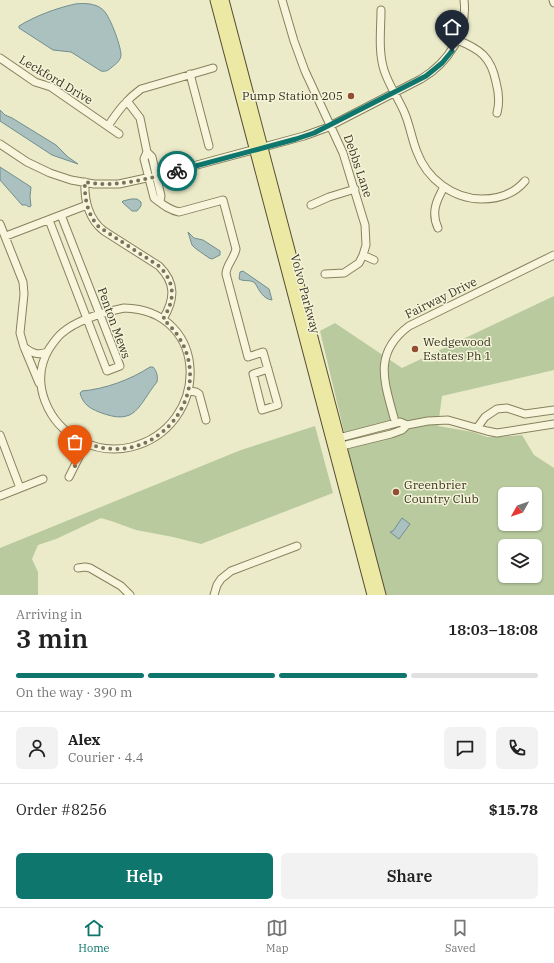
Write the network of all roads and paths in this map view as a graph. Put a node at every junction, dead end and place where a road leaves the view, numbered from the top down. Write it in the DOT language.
graph roads {
  1 [pos="215,0"];
  2 [pos="224,0"];
  3 [pos="282,0"];
  4 [pos="464,0"];
  5 [pos="381,10"];
  6 [pos="458,40"];
  7 [pos="0,58"];
  8 [pos="213,68"];
  9 [pos="190,74"];
  10 [pos="395,92"];
  11 [pos="127,101"];
  12 [pos="497,113"];
  13 [pos="331,125"];
  14 [pos="108,126"];
  15 [pos="119,134"];
  16 [pos="0,144"];
  17 [pos="209,146"];
  18 [pos="259,149"];
  19 [pos="153,177"];
  20 [pos="525,181"];
  21 [pos="85,182"];
  22 [pos="444,187"];
  23 [pos="355,189"];
  24 [pos="88,205"];
  25 [pos="311,205"];
  26 [pos="61,215"];
  27 [pos="48,220"];
  28 [pos="0,224"];
  29 [pos="438,228"];
  30 [pos="6,236"];
  31 [pos="363,255"];
  32 [pos="554,255"];
  33 [pos="374,260"];
  34 [pos="326,274"];
  35 [pos="100,315"];
  36 [pos="163,319"];
  37 [pos="87,320"];
  38 [pos="24,347"];
  39 [pos="48,352"];
  40 [pos="268,369"];
  41 [pos="41,389"];
  42 [pos="188,391"];
  43 [pos="554,410"];
  44 [pos="394,418"];
  45 [pos="206,420"];
  46 [pos="554,424"];
  47 [pos="477,428"];
  48 [pos="0,435"];
  49 [pos="86,443"];
  50 [pos="337,443"];
  51 [pos="69,478"];
  52 [pos="43,479"];
  53 [pos="20,488"];
  54 [pos="0,496"];
  55 [pos="297,546"];
  56 [pos="78,568"];
  57 [pos="130,595"];
  58 [pos="214,595"];
  59 [pos="372,595"];
  60 [pos="381,595"];
  1 -- 18 [label="main road, Volvo Parkway"];
  2 -- 18 [label="main road, Volvo Parkway"];
  3 -- 13 [label="street, Debbs Lane"];
  4 -- 6 [label="street"];
  5 -- 10 [label="street"];
  6 -- 10 [label="street"];
  6 -- 12 [label="street"];
  7 -- 14 [label="street, Leckford Drive"];
  8 -- 9 [label="street"];
  9 -- 11 [label="street"];
  9 -- 17 [label="street"];
  10 -- 13 [label="street"];
  10 -- 22 [label="street"];
  11 -- 14 [label="street"];
  11 -- 19 [label="street"];
  13 -- 18 [label="street"];
  13 -- 23 [label="street, Debbs Lane"];
  14 -- 15 [label="street, Leckford Drive"];
  16 -- 21 [label="street"];
  18 -- 19 [label="street"];
  18 -- 50 [label="main road, Volvo Parkway"];
  19 -- 21 [label="street"];
  19 -- 40 [label="street"];
  20 -- 22 [label="street"];
  21 -- 24 [label="street"];
  22 -- 29 [label="street"];
  23 -- 25 [label="street"];
  23 -- 31 [label="street, Debbs Lane"];
  24 -- 26 [label="street"];
  24 -- 36 [label="street"];
  26 -- 27 [label="street"];
  26 -- 35 [label="street, Penton Mews"];
  27 -- 30 [label="street"];
  27 -- 37 [label="street, Penton Mews"];
  28 -- 30 [label="street"];
  30 -- 38 [label="street"];
  31 -- 33 [label="street"];
  31 -- 34 [label="street"];
  32 -- 44 [label="street, Fairway Drive"];
  35 -- 36 [label="street"];
  35 -- 37 [label="street"];
  35 -- 37 [label="street, Penton Mews"];
  36 -- 42 [label="street"];
  37 -- 39 [label="street"];
  38 -- 39 [label="street"];
  38 -- 41 [label="street"];
  39 -- 41 [label="street"];
  40 -- 40 [label="street"];
  41 -- 49 [label="street"];
  42 -- 45 [label="street"];
  42 -- 49 [label="street"];
  43 -- 47 [label="street"];
  46 -- 47 [label="street"];
  47 -- 50 [label="street"];
  48 -- 53 [label="street"];
  49 -- 51 [label="street"];
  50 -- 59 [label="main road, Volvo Parkway"];
  50 -- 60 [label="main road, Volvo Parkway"];
  52 -- 53 [label="street"];
  53 -- 54 [label="street"];
  55 -- 58 [label="street"];
  56 -- 57 [label="street"];
}
